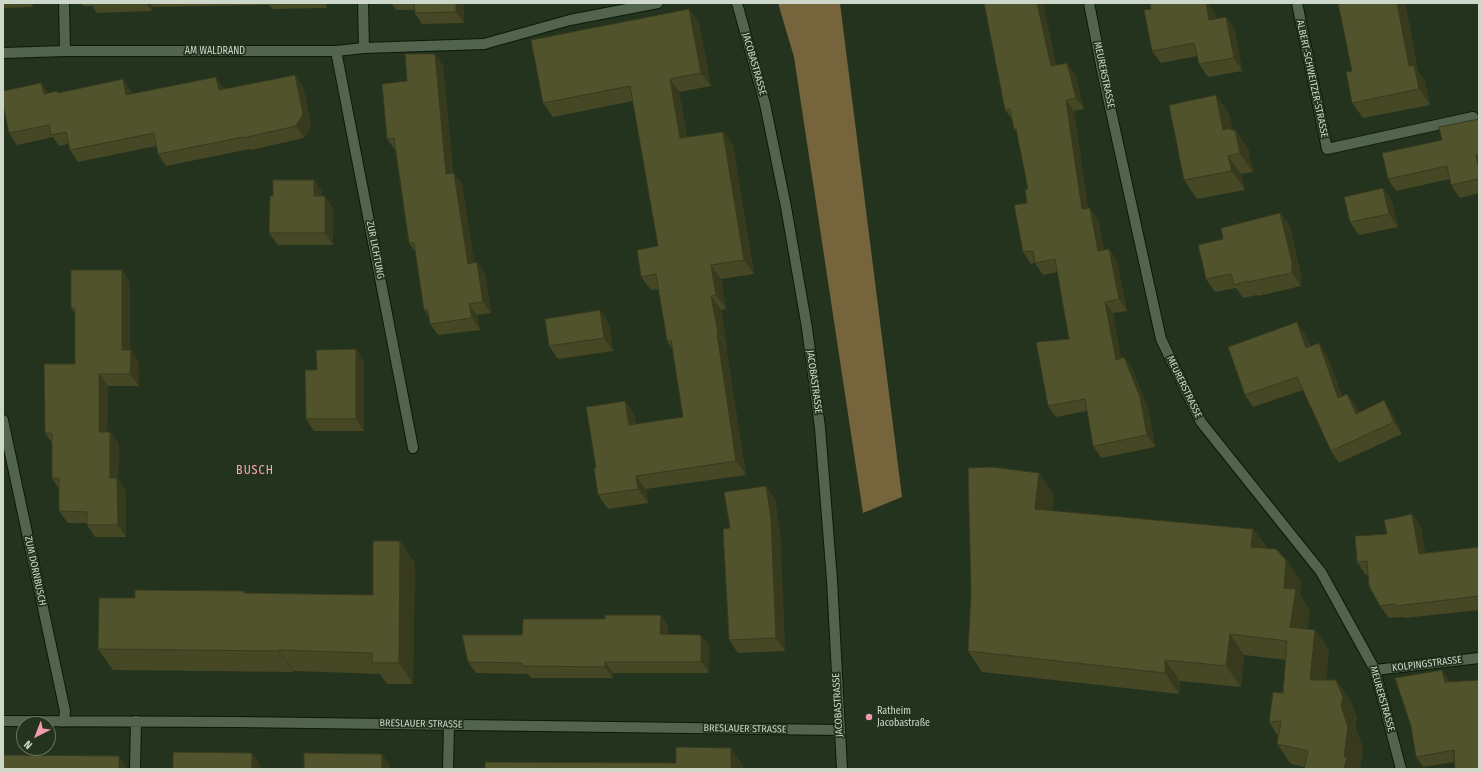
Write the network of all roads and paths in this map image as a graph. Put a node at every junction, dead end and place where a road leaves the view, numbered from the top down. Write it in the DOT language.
graph roads {
  1 [pos="64,3"];
  2 [pos="363,3"];
  3 [pos="658,3"];
  4 [pos="736,3"];
  5 [pos="1089,3"];
  6 [pos="1297,3"];
  7 [pos="364,48"];
  8 [pos="65,51"];
  9 [pos="336,51"];
  10 [pos="3,53"];
  11 [pos="1473,117"];
  12 [pos="3,420"];
  13 [pos="413,448"];
  14 [pos="1479,658"];
  15 [pos="1376,670"];
  16 [pos="3,721"];
  17 [pos="136,721"];
  18 [pos="64,722"];
  19 [pos="449,725"];
  20 [pos="839,730"];
  21 [pos="136,769"];
  22 [pos="448,769"];
  23 [pos="842,769"];
  24 [pos="1401,769"];
  1 -- 8 [label="street"];
  2 -- 7 [label="street"];
  3 -- 7 [label="street, AM WALDRAND"];
  4 -- 20 [label="street, JACOBASTRASSE"];
  5 -- 15 [label="street, MEURERSTRASSE"];
  6 -- 11 [label="street, ALBERT-SCHWEITZER-STRASSE"];
  7 -- 9 [label="street, AM WALDRAND"];
  8 -- 9 [label="street, AM WALDRAND"];
  8 -- 10 [label="street, AM WALDRAND"];
  9 -- 13 [label="street, ZUR LICHTUNG"];
  12 -- 18 [label="street, ZUM DORNBUSCH"];
  14 -- 15 [label="street, KOLPINGSTRASSE"];
  15 -- 24 [label="street, MEURERSTRASSE"];
  16 -- 18 [label="street, BRESLAUER STRASSE"];
  17 -- 18 [label="street, BRESLAUER STRASSE"];
  17 -- 19 [label="street, BRESLAUER STRASSE"];
  17 -- 21 [label="street"];
  19 -- 20 [label="street, BRESLAUER STRASSE"];
  19 -- 22 [label="street"];
  20 -- 23 [label="street, JACOBASTRASSE"];
}
